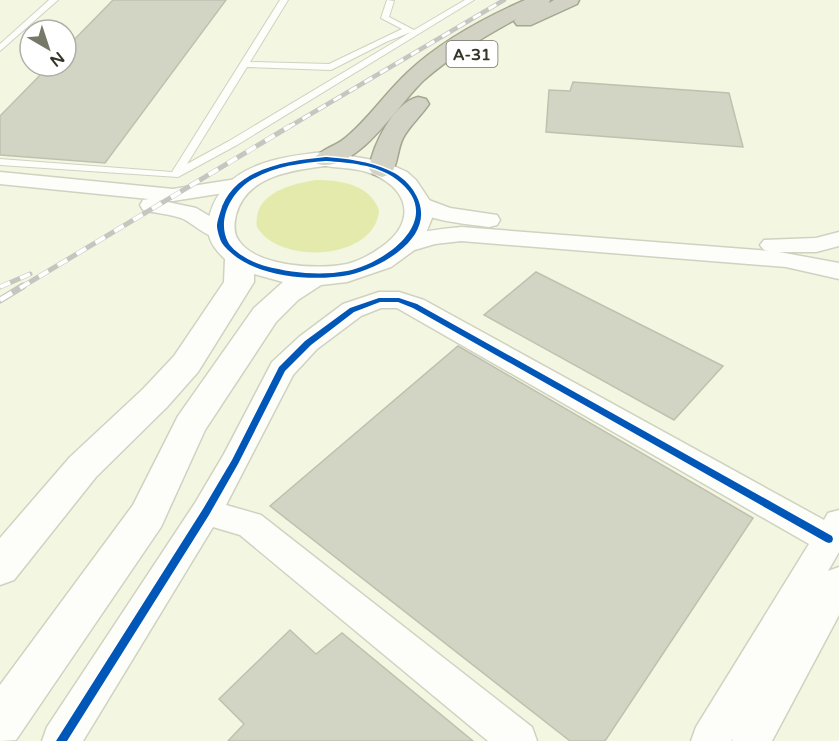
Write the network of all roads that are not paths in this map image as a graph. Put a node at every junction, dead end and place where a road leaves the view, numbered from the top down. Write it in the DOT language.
graph roads {
  1 [pos="54,0"];
  2 [pos="284,0"];
  3 [pos="470,0"];
  4 [pos="541,0"];
  5 [pos="570,0"];
  6 [pos="390,2"];
  7 [pos="441,18"];
  8 [pos="410,30"];
  9 [pos="0,48"];
  10 [pos="244,64"];
  11 [pos="381,131"];
  12 [pos="326,159"];
  13 [pos="0,162"];
  14 [pos="382,169"];
  15 [pos="174,175"];
  16 [pos="0,178"];
  17 [pos="243,184"];
  18 [pos="0,192"];
  19 [pos="418,203"];
  20 [pos="839,239"];
  21 [pos="230,244"];
  22 [pos="401,248"];
  23 [pos="839,271"];
  24 [pos="312,277"];
  25 [pos="207,512"];
  26 [pos="834,531"];
  27 [pos="0,567"];
  28 [pos="839,582"];
  29 [pos="0,724"];
  30 [pos="61,741"];
  31 [pos="518,741"];
  32 [pos="711,741"];
  33 [pos="751,741"];
  1 -- 9 [label="lane"];
  2 -- 10 [label="lane"];
  3 -- 7 [label="lane"];
  4 -- 11 [label="highway, A-31"];
  5 -- 11 [label="highway, A-31"];
  6 -- 8 [label="lane"];
  7 -- 8 [label="lane"];
  7 -- 15 [label="lane"];
  8 -- 10 [label="lane"];
  10 -- 15 [label="lane"];
  11 -- 12 [label="highway, A-31"];
  11 -- 14 [label="highway, A-31"];
  12 -- 14 [label="street"];
  12 -- 17 [label="street"];
  13 -- 15 [label="lane"];
  14 -- 19 [label="street"];
  16 -- 17 [label="street"];
  17 -- 21 [label="street"];
  18 -- 21 [label="street"];
  19 -- 20 [label="street"];
  19 -- 22 [label="street"];
  21 -- 24 [label="street"];
  21 -- 27 [label="street"];
  22 -- 23 [label="street"];
  22 -- 24 [label="street"];
  24 -- 29 [label="street"];
  25 -- 26 [label="street"];
  25 -- 30 [label="street"];
  25 -- 31 [label="street"];
  26 -- 32 [label="street"];
  28 -- 33 [label="street"];
}
